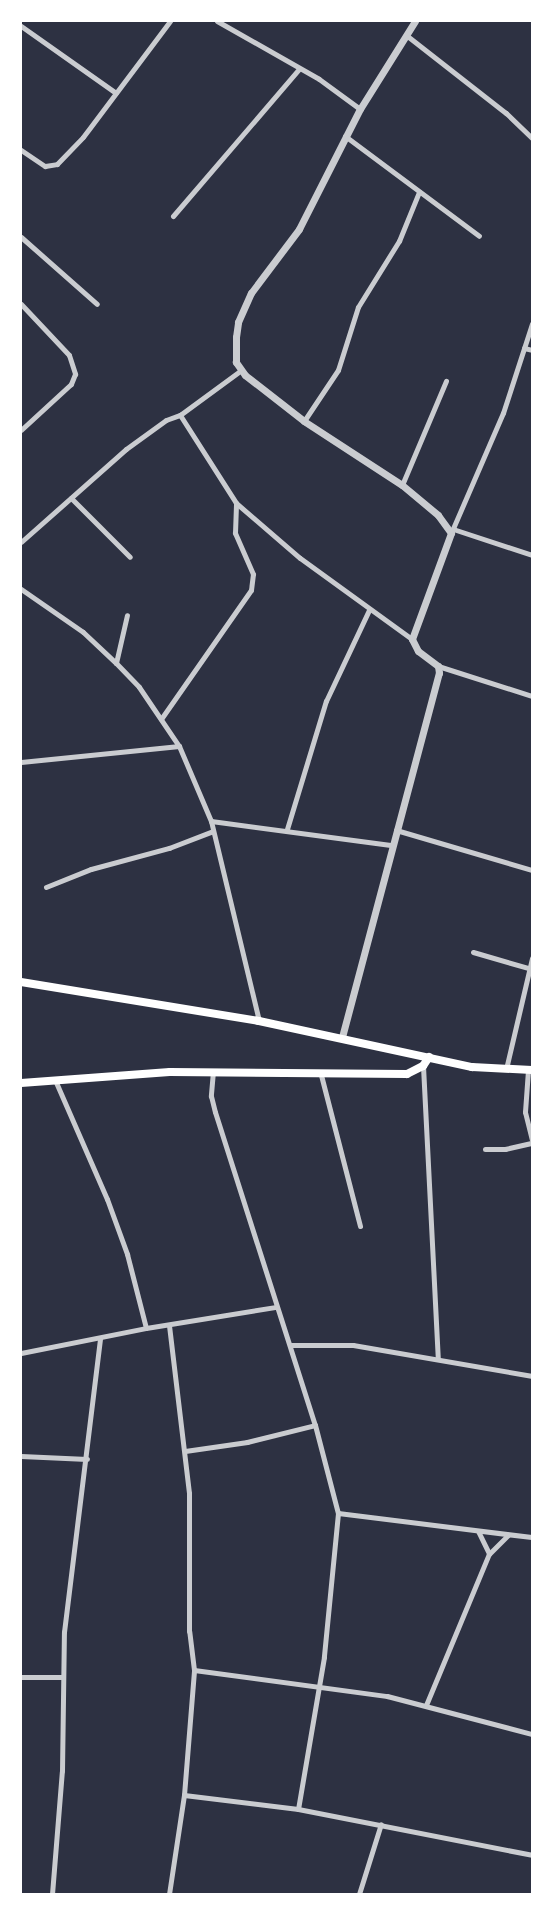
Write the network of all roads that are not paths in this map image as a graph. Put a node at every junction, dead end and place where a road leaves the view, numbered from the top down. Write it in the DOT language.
graph roads {
  1 [pos="170,21"];
  2 [pos="217,21"];
  3 [pos="415,21"];
  4 [pos="21,26"];
  5 [pos="406,35"];
  6 [pos="299,69"];
  7 [pos="116,93"];
  8 [pos="360,109"];
  9 [pos="345,136"];
  10 [pos="532,138"];
  11 [pos="21,150"];
  12 [pos="419,192"];
  13 [pos="173,216"];
  14 [pos="479,236"];
  15 [pos="21,237"];
  16 [pos="21,304"];
  17 [pos="97,304"];
  18 [pos="532,324"];
  19 [pos="524,348"];
  20 [pos="532,350"];
  21 [pos="240,371"];
  22 [pos="446,381"];
  23 [pos="180,415"];
  24 [pos="304,421"];
  25 [pos="21,430"];
  26 [pos="402,485"];
  27 [pos="71,498"];
  28 [pos="236,502"];
  29 [pos="452,531"];
  30 [pos="21,542"];
  31 [pos="532,555"];
  32 [pos="130,557"];
  33 [pos="21,589"];
  34 [pos="369,610"];
  35 [pos="127,615"];
  36 [pos="412,639"];
  37 [pos="116,663"];
  38 [pos="438,666"];
  39 [pos="532,696"];
  40 [pos="161,719"];
  41 [pos="179,746"];
  42 [pos="21,762"];
  43 [pos="211,821"];
  44 [pos="287,828"];
  45 [pos="396,830"];
  46 [pos="213,831"];
  47 [pos="392,845"];
  48 [pos="532,870"];
  49 [pos="46,887"];
  50 [pos="473,952"];
  51 [pos="532,958"];
  52 [pos="528,968"];
  53 [pos="21,982"];
  54 [pos="259,1020"];
  55 [pos="342,1037"];
  56 [pos="429,1057"];
  57 [pos="422,1066"];
  58 [pos="506,1070"];
  59 [pos="530,1070"];
  60 [pos="213,1071"];
  61 [pos="321,1074"];
  62 [pos="55,1079"];
  63 [pos="21,1083"];
  64 [pos="532,1142"];
  65 [pos="484,1149"];
  66 [pos="360,1226"];
  67 [pos="276,1307"];
  68 [pos="169,1326"];
  69 [pos="146,1328"];
  70 [pos="100,1338"];
  71 [pos="290,1345"];
  72 [pos="21,1353"];
  73 [pos="438,1359"];
  74 [pos="532,1376"];
  75 [pos="315,1425"];
  76 [pos="185,1450"];
  77 [pos="21,1456"];
  78 [pos="87,1459"];
  79 [pos="338,1513"];
  80 [pos="478,1531"];
  81 [pos="508,1534"];
  82 [pos="532,1537"];
  83 [pos="489,1554"];
  84 [pos="194,1670"];
  85 [pos="21,1677"];
  86 [pos="63,1677"];
  87 [pos="318,1685"];
  88 [pos="426,1705"];
  89 [pos="532,1734"];
  90 [pos="184,1795"];
  91 [pos="298,1809"];
  92 [pos="381,1824"];
  93 [pos="532,1855"];
  94 [pos="52,1894"];
  95 [pos="168,1894"];
  96 [pos="359,1894"];
  1 -- 7 [label="street"];
  2 -- 6 [label="street"];
  3 -- 5 [label="street"];
  4 -- 7 [label="street"];
  5 -- 8 [label="street"];
  5 -- 10 [label="street"];
  6 -- 8 [label="street"];
  6 -- 13 [label="street"];
  7 -- 11 [label="street"];
  8 -- 9 [label="street"];
  9 -- 12 [label="street"];
  9 -- 21 [label="street"];
  12 -- 14 [label="street"];
  12 -- 24 [label="street"];
  15 -- 17 [label="street"];
  16 -- 25 [label="street"];
  18 -- 19 [label="street"];
  19 -- 20 [label="street"];
  19 -- 29 [label="street"];
  21 -- 23 [label="street"];
  21 -- 24 [label="street"];
  22 -- 26 [label="street"];
  23 -- 27 [label="street"];
  23 -- 28 [label="street"];
  24 -- 26 [label="street"];
  26 -- 29 [label="street"];
  27 -- 30 [label="street"];
  27 -- 32 [label="street"];
  28 -- 34 [label="street"];
  28 -- 40 [label="street"];
  29 -- 31 [label="street"];
  29 -- 36 [label="street"];
  33 -- 37 [label="street"];
  34 -- 36 [label="street"];
  34 -- 44 [label="street"];
  35 -- 37 [label="street"];
  36 -- 38 [label="street"];
  37 -- 40 [label="street"];
  38 -- 39 [label="street"];
  38 -- 45 [label="street"];
  40 -- 41 [label="street"];
  41 -- 42 [label="street"];
  41 -- 43 [label="street"];
  43 -- 44 [label="street"];
  43 -- 46 [label="street"];
  44 -- 47 [label="street"];
  45 -- 47 [label="street"];
  45 -- 48 [label="street"];
  46 -- 49 [label="street"];
  46 -- 54 [label="street"];
  47 -- 55 [label="street"];
  50 -- 52 [label="street"];
  51 -- 52 [label="street"];
  52 -- 58 [label="street"];
  53 -- 54 [label="main road"];
  54 -- 55 [label="main road"];
  55 -- 56 [label="main road"];
  56 -- 57 [label="main road"];
  56 -- 58 [label="main road"];
  57 -- 61 [label="main road"];
  57 -- 73 [label="street"];
  58 -- 59 [label="main road"];
  59 -- 64 [label="street"];
  60 -- 61 [label="main road"];
  60 -- 62 [label="main road"];
  60 -- 67 [label="street"];
  61 -- 66 [label="street"];
  62 -- 63 [label="main road"];
  62 -- 69 [label="street"];
  64 -- 65 [label="street"];
  67 -- 68 [label="street"];
  67 -- 71 [label="street"];
  68 -- 69 [label="street"];
  68 -- 76 [label="street"];
  69 -- 70 [label="street"];
  70 -- 72 [label="street"];
  70 -- 78 [label="street"];
  71 -- 73 [label="street"];
  71 -- 75 [label="street"];
  73 -- 74 [label="street"];
  75 -- 76 [label="street"];
  75 -- 79 [label="street"];
  76 -- 84 [label="street"];
  77 -- 78 [label="street"];
  78 -- 86 [label="street"];
  79 -- 80 [label="street"];
  79 -- 87 [label="street"];
  80 -- 81 [label="street"];
  80 -- 83 [label="street"];
  81 -- 82 [label="street"];
  81 -- 83 [label="street"];
  83 -- 88 [label="street"];
  84 -- 87 [label="street"];
  84 -- 90 [label="street"];
  85 -- 86 [label="street"];
  86 -- 94 [label="street"];
  87 -- 88 [label="street"];
  87 -- 91 [label="street"];
  88 -- 89 [label="street"];
  90 -- 91 [label="street"];
  90 -- 95 [label="street"];
  91 -- 92 [label="street"];
  92 -- 93 [label="street"];
  92 -- 96 [label="street"];
}
